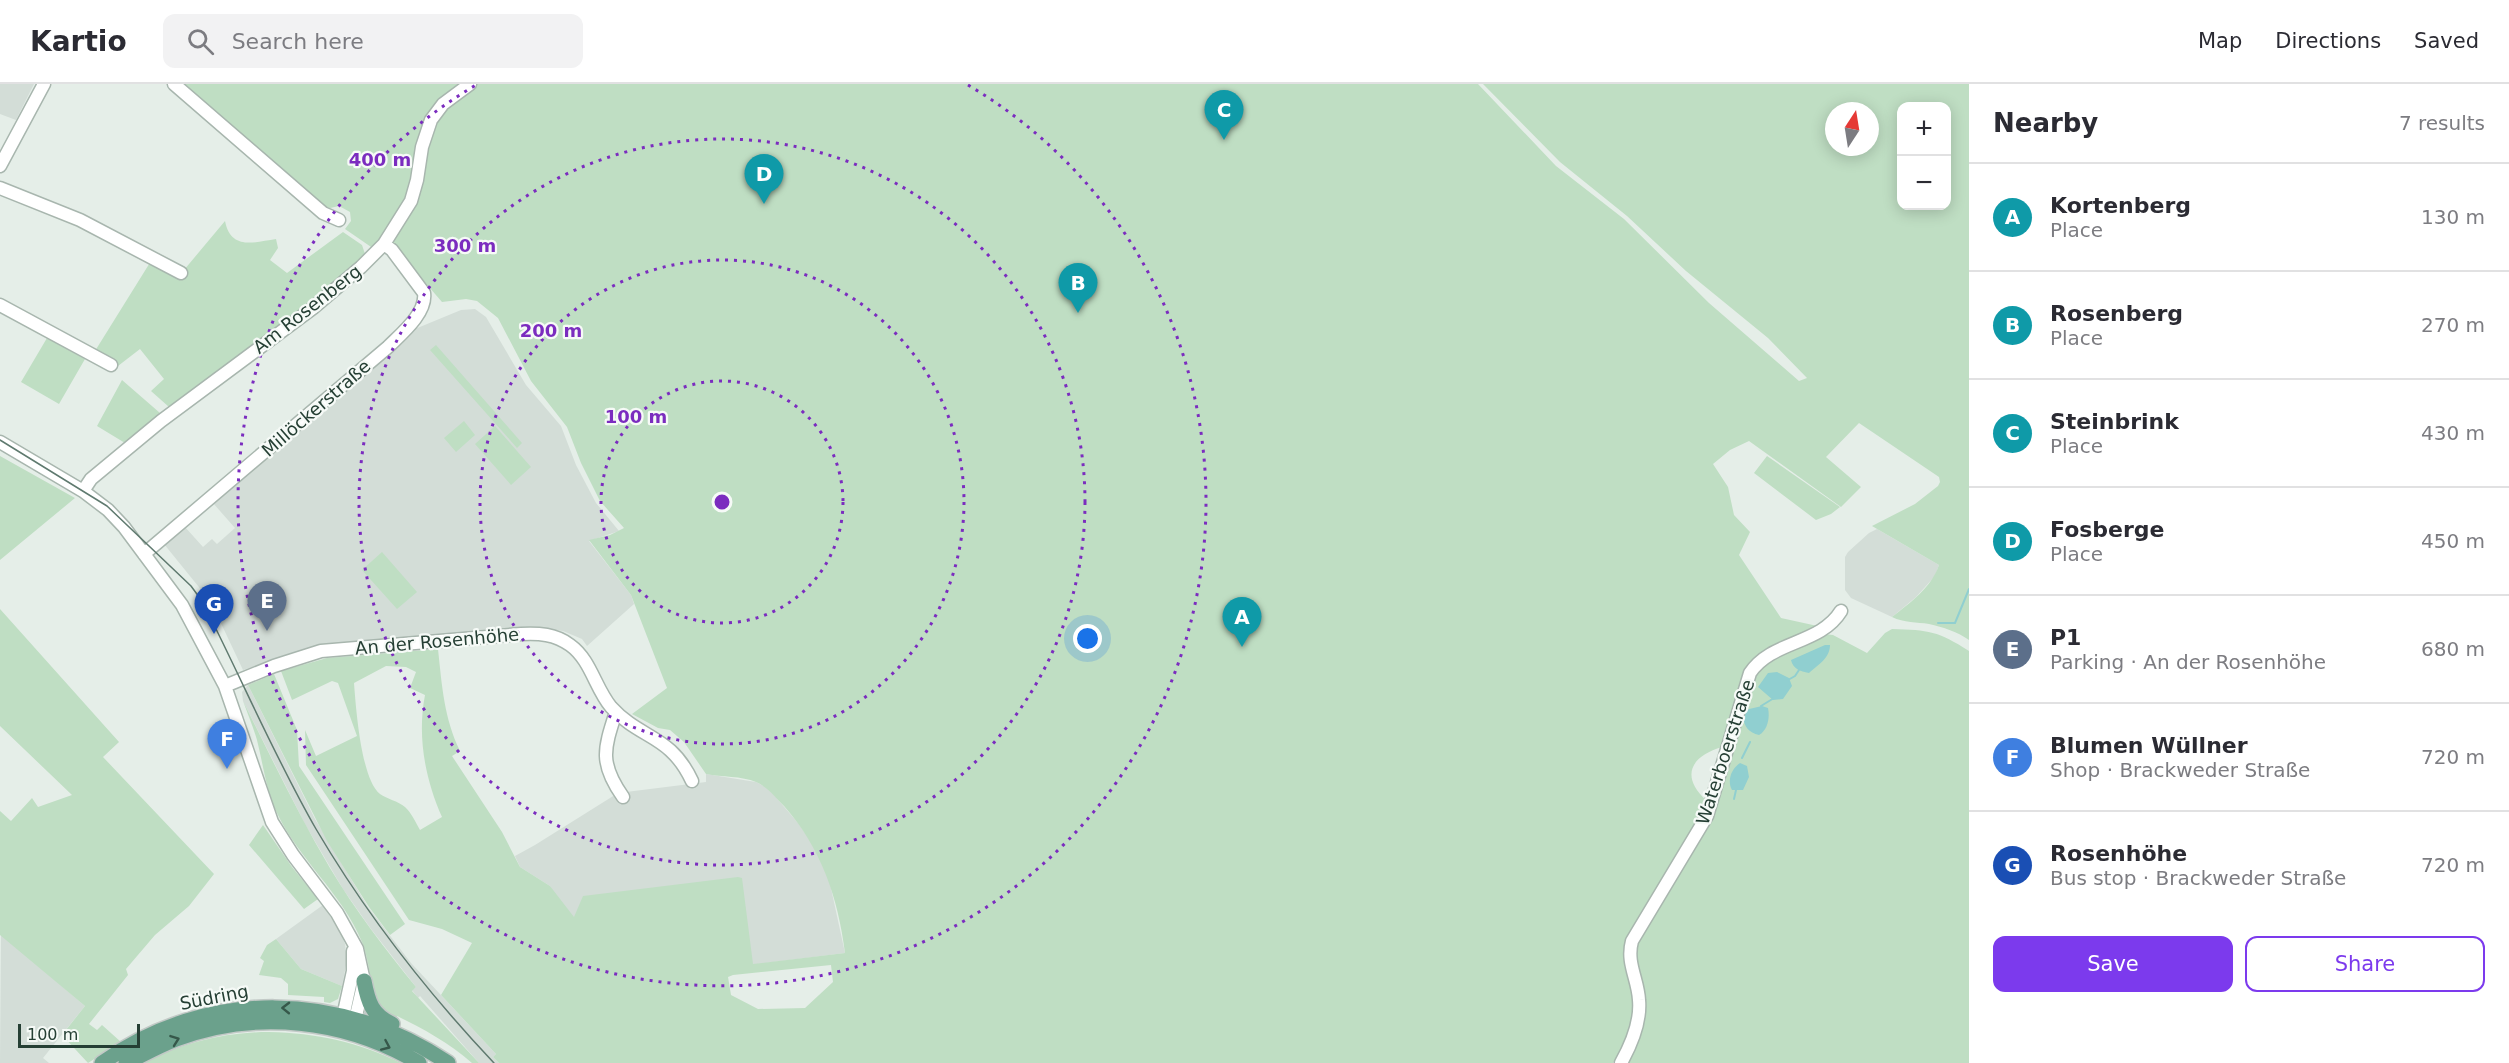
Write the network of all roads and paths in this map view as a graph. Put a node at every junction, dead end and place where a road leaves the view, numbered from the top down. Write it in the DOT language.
graph roads {
  1 [pos="44,84"];
  2 [pos="174,84"];
  3 [pos="470,84"];
  4 [pos="0,166"];
  5 [pos="0,188"];
  6 [pos="339,220"];
  7 [pos="384,244"];
  8 [pos="181,273"];
  9 [pos="0,305"];
  10 [pos="111,365"];
  11 [pos="0,442"];
  12 [pos="83,491"];
  13 [pos="144,554"];
  14 [pos="1841,612"];
  15 [pos="225,686"];
  16 [pos="616,712"];
  17 [pos="692,781"];
  18 [pos="623,797"];
  19 [pos="347,930"];
  20 [pos="364,981"];
  21 [pos="348,1024"];
  22 [pos="102,1063"];
  23 [pos="126,1063"];
  24 [pos="419,1063"];
  25 [pos="450,1063"];
  26 [pos="1621,1063"];
  1 -- 4 [label="street"];
  2 -- 6 [label="street"];
  3 -- 7 [label="street, Am Rosenberg"];
  5 -- 8 [label="street"];
  7 -- 12 [label="street, Am Rosenberg"];
  7 -- 13 [label="street, Millöckerstraße"];
  9 -- 10 [label="street"];
  11 -- 12 [label="street"];
  12 -- 13 [label="street"];
  13 -- 15 [label="street"];
  14 -- 26 [label="street, Waterboerstraße"];
  15 -- 16 [label="street, An der Rosenhöhe"];
  15 -- 19 [label="street"];
  16 -- 17 [label="street, An der Rosenhöhe"];
  16 -- 18 [label="street"];
  19 -- 20 [label="street"];
  19 -- 21 [label="street"];
  20 -- 21 [label="street"];
  20 -- 25 [label="main road"];
  21 -- 22 [label="main road, Südring, one-way"];
  23 -- 21 [label="main road, Südring, one-way"];
  21 -- 24 [label="main road, one-way"];
  21 -- 25 [label="main road"];
}
